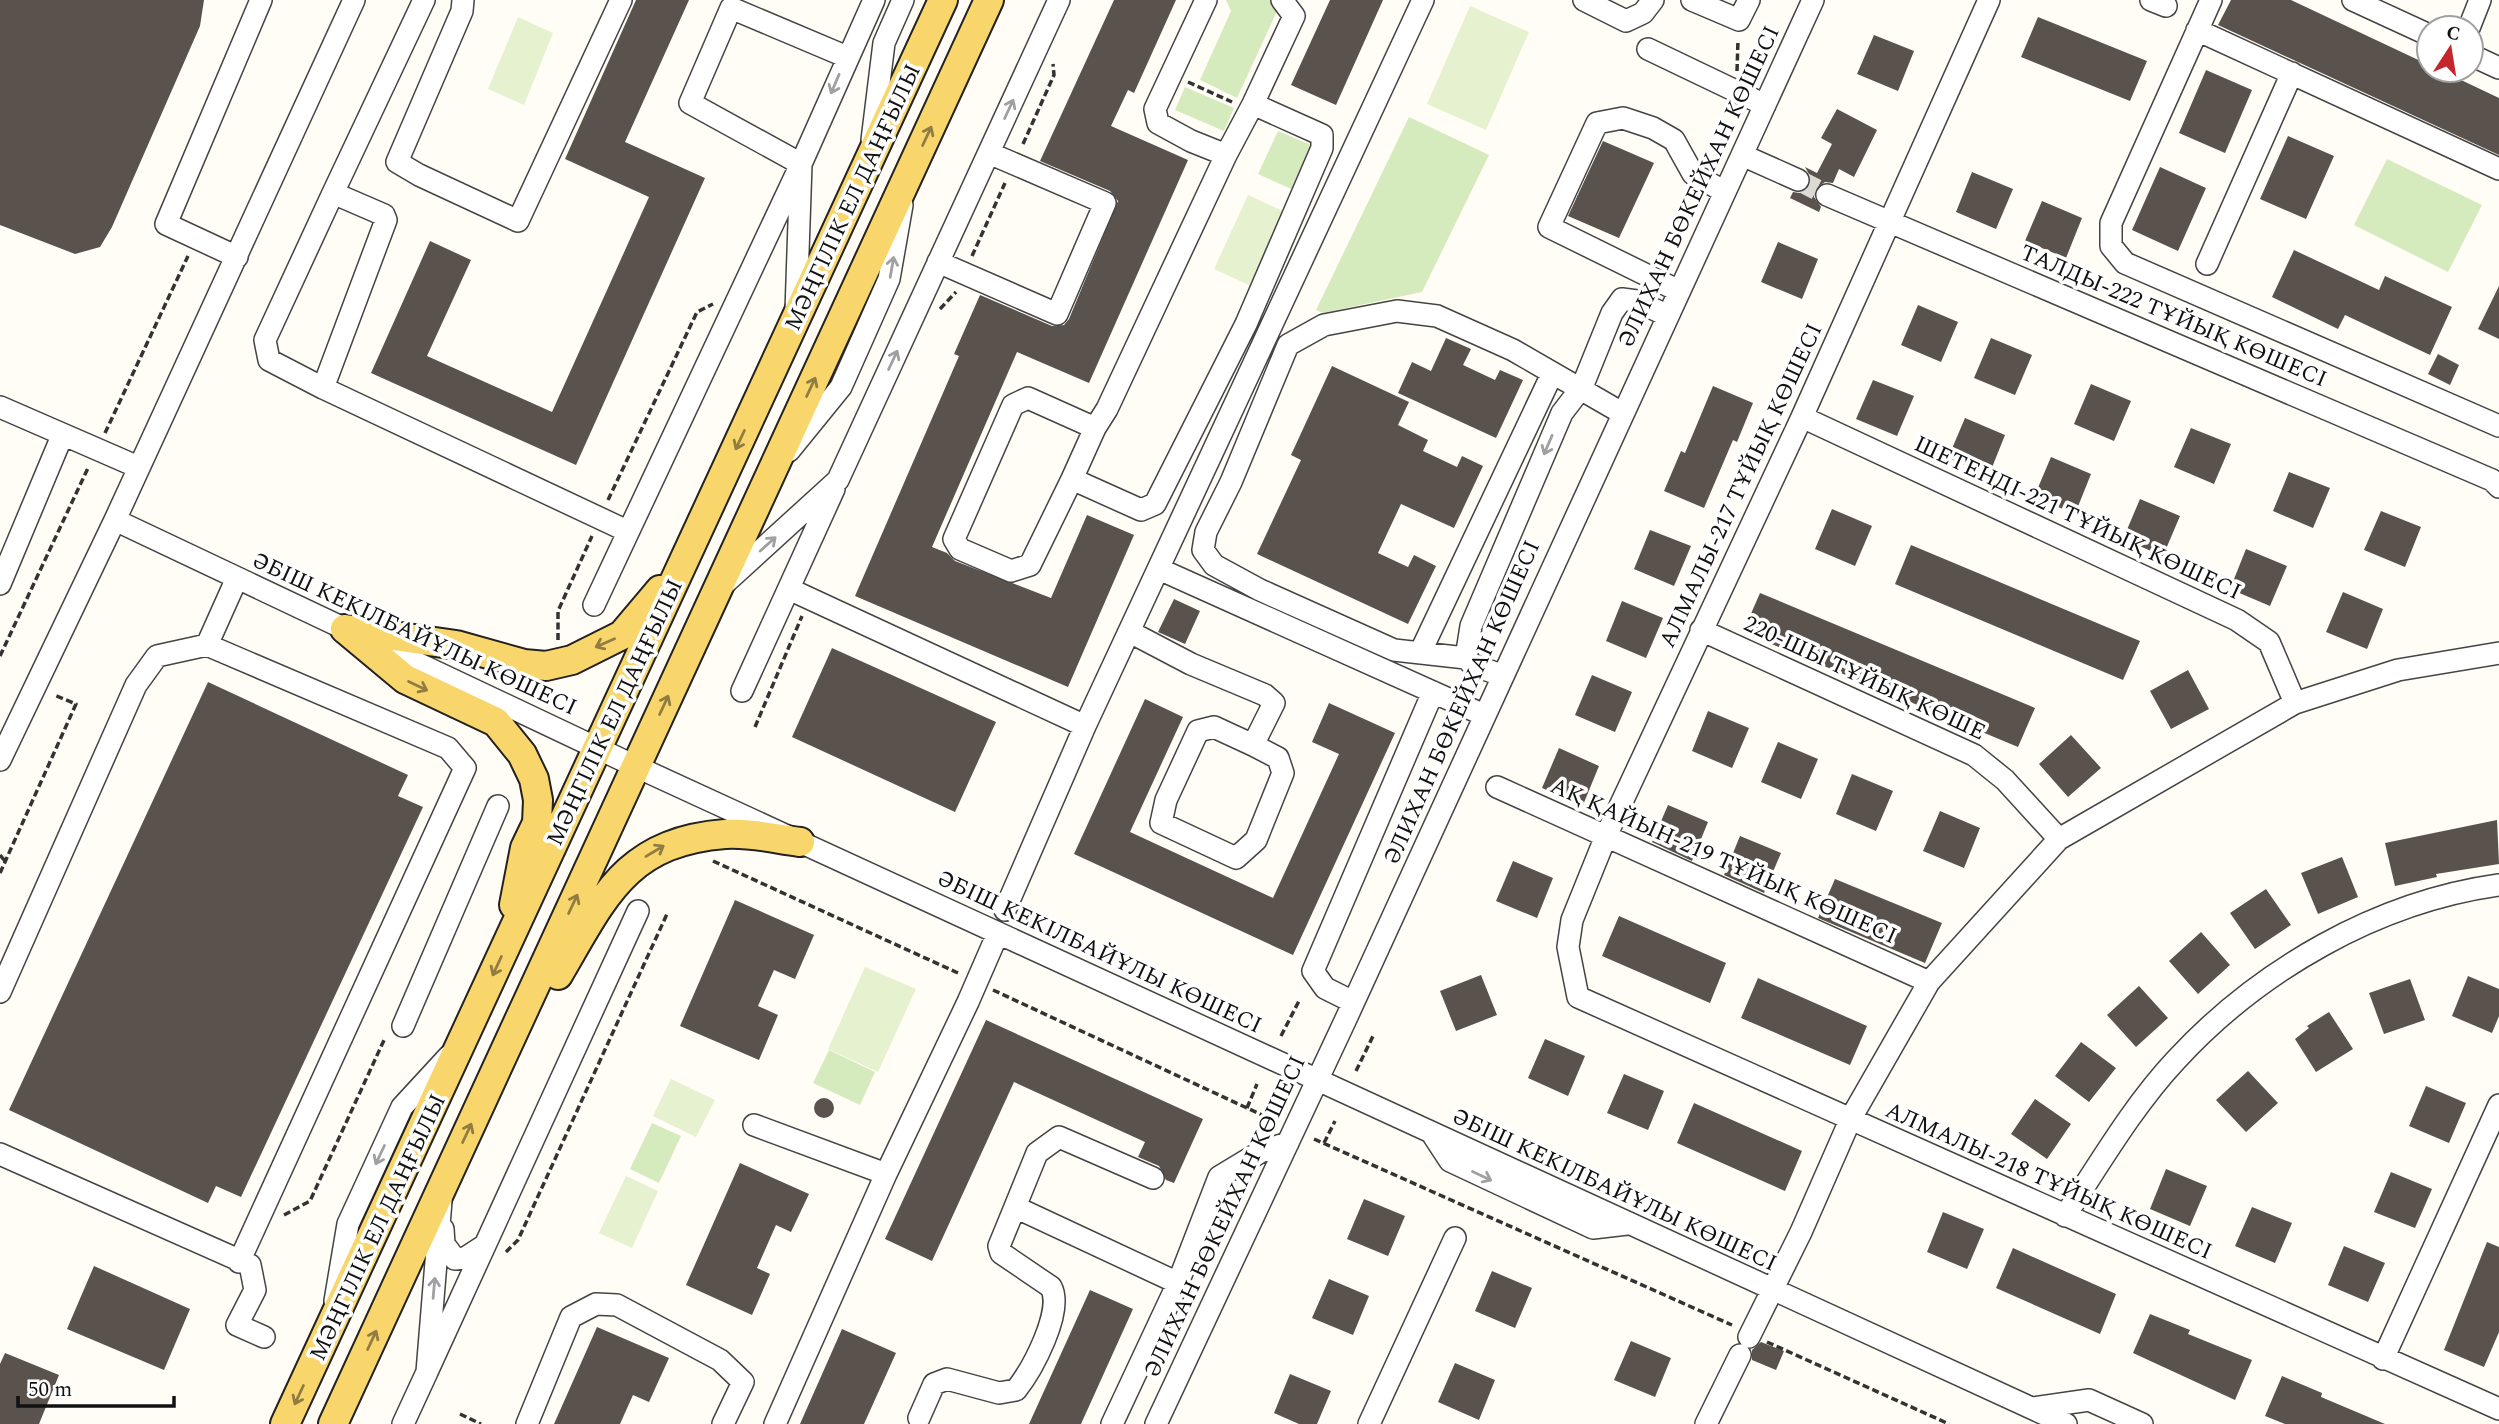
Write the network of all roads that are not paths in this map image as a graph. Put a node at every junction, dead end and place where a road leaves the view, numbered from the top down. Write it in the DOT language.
graph roads {
  1 [pos="261,0"];
  2 [pos="354,0"];
  3 [pos="424,0"];
  4 [pos="463,0"];
  5 [pos="621,0"];
  6 [pos="874,0"];
  7 [pos="904,0"];
  8 [pos="943,0"];
  9 [pos="989,0"];
  10 [pos="1059,0"];
  11 [pos="1206,0"];
  12 [pos="1282,0"];
  13 [pos="1423,0"];
  14 [pos="1584,0"];
  15 [pos="1653,0"];
  16 [pos="1692,0"];
  17 [pos="1749,0"];
  18 [pos="1812,0"];
  19 [pos="1989,0"];
  20 [pos="2211,0"];
  21 [pos="2353,0"];
  22 [pos="2493,0"];
  23 [pos="2499,3"];
  24 [pos="2415,29"];
  25 [pos="2197,30"];
  26 [pos="1648,50"];
  27 [pos="847,57"];
  28 [pos="2292,73"];
  29 [pos="1765,105"];
  30 [pos="1251,107"];
  31 [pos="989,153"];
  32 [pos="1226,155"];
  33 [pos="1742,155"];
  34 [pos="870,158"];
  35 [pos="801,164"];
  36 [pos="2499,169"];
  37 [pos="1798,180"];
  38 [pos="1725,192"];
  39 [pos="333,193"];
  40 [pos="1827,195"];
  41 [pos="1890,222"];
  42 [pos="237,257"];
  43 [pos="938,262"];
  44 [pos="2207,264"];
  45 [pos="1679,291"];
  46 [pos="1668,316"];
  47 [pos="796,319"];
  48 [pos="1245,324"];
  49 [pos="1268,335"];
  50 [pos="1552,374"];
  51 [pos="1582,387"];
  52 [pos="323,388"];
  53 [pos="0,407"];
  54 [pos="1622,413"];
  55 [pos="1802,417"];
  56 [pos="2499,426"];
  57 [pos="1094,428"];
  58 [pos="62,436"];
  59 [pos="138,467"];
  60 [pos="1072,479"];
  61 [pos="838,480"];
  62 [pos="2499,487"];
  63 [pos="115,520"];
  64 [pos="627,531"];
  65 [pos="685,559"];
  66 [pos="1159,569"];
  67 [pos="237,578"];
  68 [pos="0,584"];
  69 [pos="789,589"];
  70 [pos="717,590"];
  71 [pos="594,605"];
  72 [pos="345,629"];
  73 [pos="1701,630"];
  74 [pos="1130,632"];
  75 [pos="207,645"];
  76 [pos="1420,653"];
  77 [pos="2499,653"];
  78 [pos="1466,658"];
  79 [pos="1501,675"];
  80 [pos="742,691"];
  81 [pos="1433,692"];
  82 [pos="2295,703"];
  83 [pos="1484,715"];
  84 [pos="1085,726"];
  85 [pos="6,734"];
  86 [pos="1253,745"];
  87 [pos="599,750"];
  88 [pos="0,760"];
  89 [pos="637,767"];
  90 [pos="1497,787"];
  91 [pos="498,806"];
  92 [pos="1605,836"];
  93 [pos="2059,839"];
  94 [pos="800,842"];
  95 [pos="2499,885"];
  96 [pos="1004,910"];
  97 [pos="638,911"];
  98 [pos="513,932"];
  99 [pos="998,933"];
  100 [pos="1929,982"];
  101 [pos="0,992"];
  102 [pos="1578,997"];
  103 [pos="1353,1002"];
  104 [pos="403,1026"];
  105 [pos="1317,1080"];
  106 [pos="490,1084"];
  107 [pos="2499,1105"];
  108 [pos="1850,1118"];
  109 [pos="754,1125"];
  110 [pos="1288,1143"];
  111 [pos="0,1154"];
  112 [pos="886,1174"];
  113 [pos="1153,1178"];
  114 [pos="442,1189"];
  115 [pos="1015,1208"];
  116 [pos="2065,1216"];
  117 [pos="1455,1238"];
  118 [pos="485,1244"];
  119 [pos="239,1262"];
  120 [pos="1178,1283"];
  121 [pos="1772,1289"];
  122 [pos="264,1337"];
  123 [pos="2383,1359"];
  124 [pos="427,1372"];
  125 [pos="2031,1409"];
  126 [pos="2499,1409"];
  127 [pos="923,1422"];
  128 [pos="285,1424"];
  129 [pos="333,1424"];
  130 [pos="403,1424"];
  131 [pos="527,1424"];
  132 [pos="723,1424"];
  133 [pos="775,1424"];
  134 [pos="1112,1424"];
  135 [pos="1156,1424"];
  136 [pos="1369,1424"];
  137 [pos="1706,1424"];
  138 [pos="2066,1424"];
  139 [pos="2142,1424"];
  1 -- 42 [label="street"];
  2 -- 42 [label="street"];
  3 -- 39 [label="street"];
  4 -- 5 [label="street"];
  6 -- 27 [label="street"];
  7 -- 34 [label="street"];
  8 -- 34 [label="main road, МӘҢГІЛІК ЕЛ ДАҢҒЫЛЫ"];
  70 -- 9 [label="main road, МӘҢГІЛІК ЕЛ ДАҢҒЫЛЫ, one-way"];
  31 -- 10 [label="street, one-way"];
  11 -- 32 [label="street"];
  12 -- 30 [label="street"];
  13 -- 49 [label="street"];
  14 -- 15 [label="street"];
  16 -- 17 [label="street"];
  18 -- 29 [label="street, ӘЛИХАН БӨКЕЙХАН КӨШЕСІ"];
  19 -- 41 [label="street, АЛМАЛЫ-217 ТҰЙЫҚ КӨШЕСІ"];
  20 -- 25 [label="street"];
  21 -- 24 [label="street"];
  22 -- 23 [label="street"];
  25 -- 28 [label="street"];
  25 -- 56 [label="street"];
  26 -- 29 [label="street"];
  27 -- 35 [label="street, one-way"];
  27 -- 35 [label="street"];
  28 -- 36 [label="street"];
  28 -- 44 [label="street"];
  29 -- 33 [label="street, ӘЛИХАН БӨКЕЙХАН КӨШЕСІ"];
  30 -- 32 [label="street"];
  30 -- 48 [label="street"];
  31 -- 43 [label="street"];
  31 -- 43 [label="street"];
  32 -- 57 [label="street"];
  33 -- 37 [label="street"];
  33 -- 38 [label="street, ӘЛИХАН БӨКЕЙХАН КӨШЕСІ"];
  34 -- 47 [label="main road, МӘҢГІЛІК ЕЛ ДАҢҒЫЛЫ"];
  35 -- 47 [label="street"];
  35 -- 64 [label="street"];
  38 -- 45 [label="street, ӘЛИХАН БӨКЕЙХАН КӨШЕСІ"];
  38 -- 45 [label="street"];
  39 -- 52 [label="street"];
  39 -- 52 [label="street"];
  40 -- 41 [label="street, ТАЛДЫ-222 ТҰЙЫҚ КӨШЕСІ"];
  41 -- 55 [label="street, АЛМАЛЫ-217 ТҰЙЫҚ КӨШЕСІ"];
  41 -- 62 [label="street, ТАЛДЫ-222 ТҰЙЫҚ КӨШЕСІ"];
  42 -- 59 [label="street"];
  61 -- 43 [label="street, one-way"];
  45 -- 46 [label="street, ӘЛИХАН БӨКЕЙХАН КӨШЕСІ"];
  46 -- 51 [label="street"];
  46 -- 54 [label="street, ӘЛИХАН БӨКЕЙХАН КӨШЕСІ"];
  47 -- 65 [label="main road, МӘҢГІЛІК ЕЛ ДАҢҒЫЛЫ, one-way"];
  48 -- 49 [label="street"];
  48 -- 60 [label="street"];
  49 -- 66 [label="street"];
  50 -- 51 [label="street"];
  50 -- 76 [label="street"];
  50 -- 76 [label="street"];
  51 -- 54 [label="street"];
  51 -- 78 [label="street, one-way"];
  52 -- 64 [label="street"];
  53 -- 58 [label="street"];
  54 -- 79 [label="street, ӘЛИХАН БӨКЕЙХАН КӨШЕСІ"];
  55 -- 73 [label="street, АЛМАЛЫ-217 ТҰЙЫҚ КӨШЕСІ"];
  55 -- 82 [label="street, ШЕТЕНДІ-221 ТҰЙЫҚ КӨШЕСІ"];
  57 -- 60 [label="street"];
  57 -- 60 [label="street"];
  58 -- 59 [label="street"];
  58 -- 68 [label="street"];
  59 -- 63 [label="street"];
  61 -- 69 [label="street"];
  70 -- 61 [label="street, one-way"];
  63 -- 67 [label="street, ӘБІШ КЕКІЛБАЙҰЛЫ КӨШЕСІ"];
  63 -- 85 [label="street"];
  64 -- 71 [label="street"];
  65 -- 72 [label="main road, one-way"];
  65 -- 87 [label="main road, МӘҢГІЛІК ЕЛ ДАҢҒЫЛЫ"];
  66 -- 74 [label="street"];
  66 -- 81 [label="street"];
  67 -- 72 [label="street, ӘБІШ КЕКІЛБАЙҰЛЫ КӨШЕСІ"];
  67 -- 75 [label="street"];
  69 -- 80 [label="street"];
  69 -- 84 [label="street"];
  89 -- 70 [label="main road, МӘҢГІЛІК ЕЛ ДАҢҒЫЛЫ, one-way"];
  72 -- 87 [label="street, ӘБІШ КЕКІЛБАЙҰЛЫ КӨШЕСІ"];
  72 -- 98 [label="main road, one-way"];
  73 -- 92 [label="street, АЛМАЛЫ-217 ТҰЙЫҚ КӨШЕСІ"];
  73 -- 93 [label="street, 220-ШЫ ТҰЙЫҚ КӨШЕ"];
  74 -- 84 [label="street"];
  74 -- 86 [label="street"];
  75 -- 101 [label="street"];
  75 -- 119 [label="street"];
  76 -- 78 [label="street"];
  77 -- 82 [label="street"];
  78 -- 79 [label="street"];
  79 -- 83 [label="street, ӘЛИХАН БӨКЕЙХАН КӨШЕСІ"];
  81 -- 83 [label="street"];
  81 -- 103 [label="street"];
  82 -- 93 [label="street"];
  83 -- 103 [label="street, ӘЛИХАН БӨКЕЙХАН КӨШЕСІ"];
  84 -- 96 [label="street"];
  85 -- 88 [label="street"];
  86 -- 86 [label="street"];
  87 -- 89 [label="street, ӘБІШ КЕКІЛБАЙҰЛЫ КӨШЕСІ"];
  87 -- 98 [label="main road, МӘҢГІЛІК ЕЛ ДАҢҒЫЛЫ"];
  89 -- 94 [label="street, ӘБІШ КЕКІЛБАЙҰЛЫ КӨШЕСІ"];
  106 -- 89 [label="main road, МӘҢГІЛІК ЕЛ ДАҢҒЫЛЫ, one-way"];
  90 -- 92 [label="street, АҚ ҚАЙЫН-219 ТҰЙЫҚ КӨШЕСІ"];
  91 -- 104 [label="street"];
  92 -- 100 [label="street, АҚ ҚАЙЫН-219 ТҰЙЫҚ КӨШЕСІ"];
  92 -- 102 [label="street, АЛМАЛЫ-217 ТҰЙЫҚ КӨШЕСІ"];
  93 -- 100 [label="street"];
  94 -- 99 [label="street, ӘБІШ КЕКІЛБАЙҰЛЫ КӨШЕСІ"];
  106 -- 94 [label="main road, one-way"];
  95 -- 116 [label="street"];
  97 -- 118 [label="street"];
  98 -- 128 [label="main road, МӘҢГІЛІК ЕЛ ДАҢҒЫЛЫ, one-way"];
  99 -- 105 [label="street, ӘБІШ КЕКІЛБАЙҰЛЫ КӨШЕСІ"];
  99 -- 112 [label="street"];
  100 -- 108 [label="street"];
  102 -- 108 [label="street, АЛМАЛЫ-218 ТҰЙЫҚ КӨШЕСІ"];
  103 -- 105 [label="street, ӘЛИХАН БӨКЕЙХАН КӨШЕСІ"];
  105 -- 110 [label="street, ӘЛИХАН БӨКЕЙХАН КӨШЕСІ"];
  105 -- 121 [label="street, ӘБІШ КЕКІЛБАЙҰЛЫ КӨШЕСІ"];
  114 -- 106 [label="main road, МӘҢГІЛІК ЕЛ ДАҢҒЫЛЫ, one-way"];
  107 -- 123 [label="street"];
  108 -- 116 [label="street, АЛМАЛЫ-218 ТҰЙЫҚ КӨШЕСІ"];
  108 -- 121 [label="street"];
  109 -- 112 [label="street"];
  110 -- 120 [label="street"];
  110 -- 135 [label="street, ӘЛИХАН БӨКЕЙХАН КӨШЕСІ"];
  111 -- 119 [label="street"];
  112 -- 133 [label="street"];
  113 -- 115 [label="street"];
  114 -- 118 [label="street"];
  124 -- 114 [label="street, one-way"];
  129 -- 114 [label="main road, МӘҢГІЛІК ЕЛ ДАҢҒЫЛЫ, one-way"];
  115 -- 120 [label="street"];
  115 -- 127 [label="street"];
  116 -- 123 [label="street, АЛМАЛЫ-218 ТҰЙЫҚ КӨШЕСІ"];
  117 -- 136 [label="street"];
  118 -- 124 [label="street"];
  119 -- 122 [label="street"];
  120 -- 134 [label="street"];
  121 -- 125 [label="street, ӘБІШ КЕКІЛБАЙҰЛЫ КӨШЕСІ"];
  121 -- 137 [label="street"];
  123 -- 126 [label="street, АЛМАЛЫ-218 ТҰЙЫҚ КӨШЕСІ"];
  124 -- 130 [label="street"];
  125 -- 138 [label="street, ӘБІШ КЕКІЛБАЙҰЛЫ КӨШЕСІ"];
  125 -- 139 [label="street"];
  131 -- 132 [label="street"];
}
